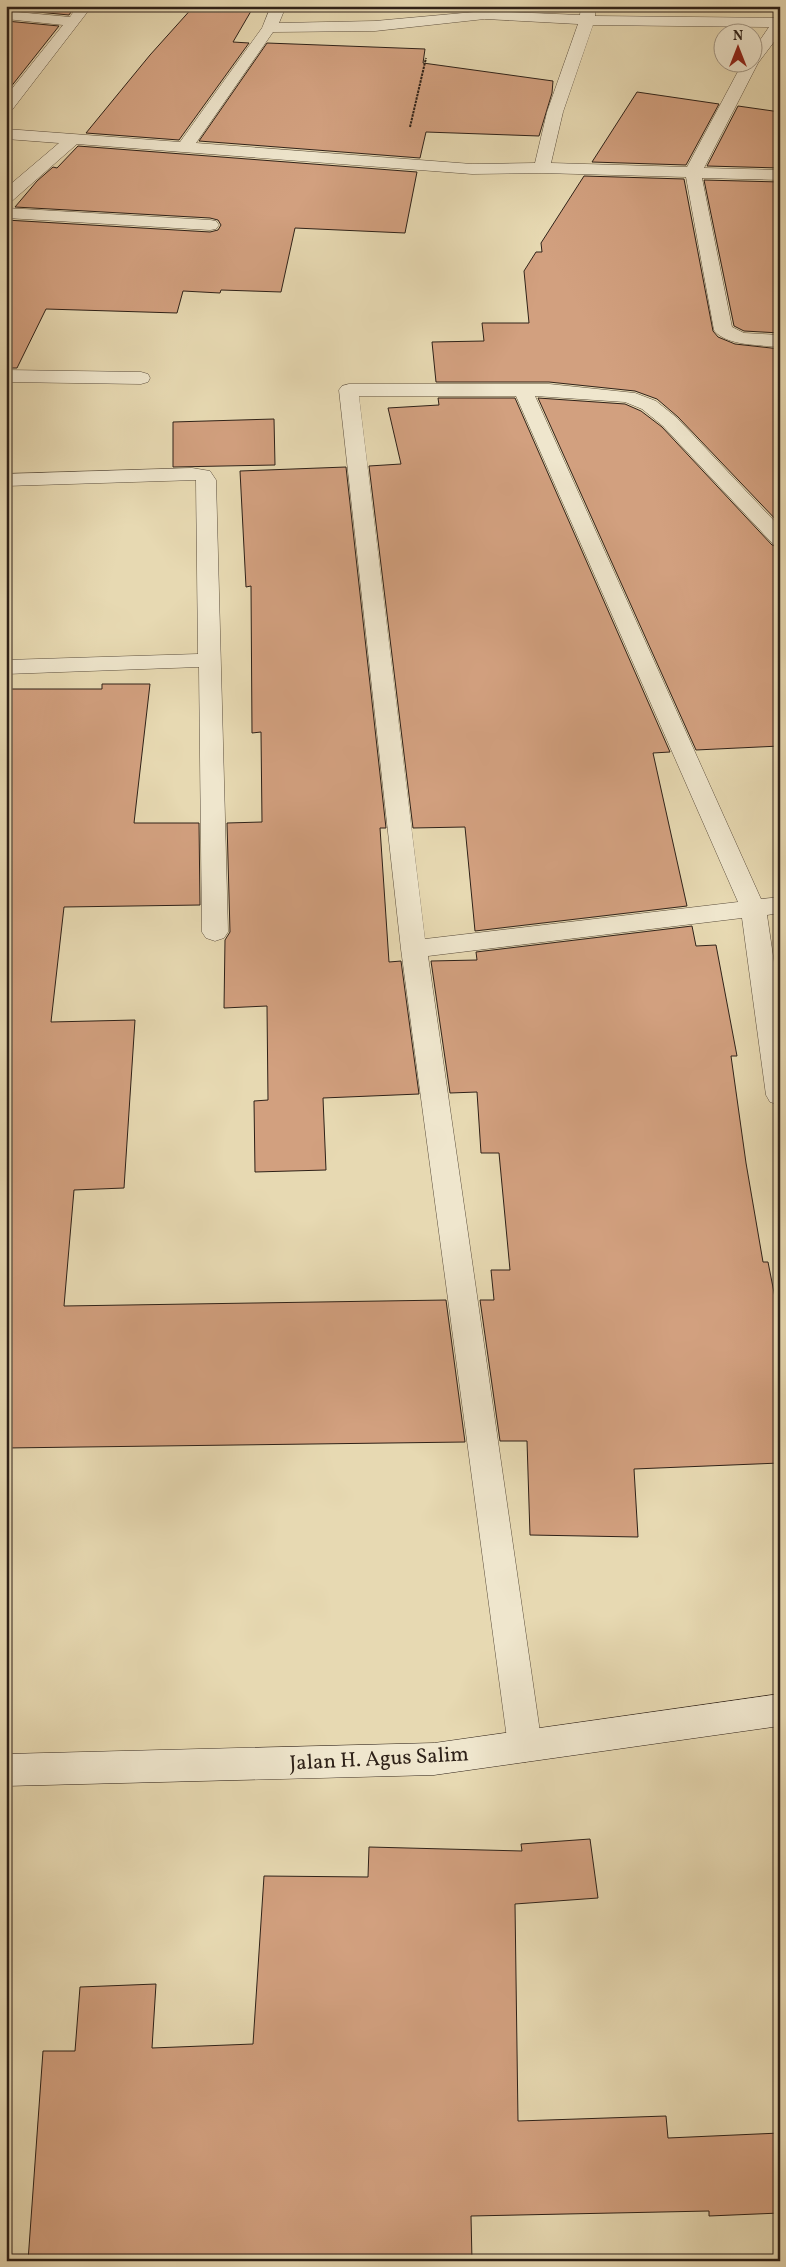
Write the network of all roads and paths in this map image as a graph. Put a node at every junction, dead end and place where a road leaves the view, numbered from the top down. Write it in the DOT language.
graph roads {
  1 [pos="85,6"];
  2 [pos="279,6"];
  3 [pos="587,13"];
  4 [pos="6,15"];
  5 [pos="74,22"];
  6 [pos="780,23"];
  7 [pos="268,28"];
  8 [pos="764,45"];
  9 [pos="427,52"];
  10 [pos="746,72"];
  11 [pos="6,107"];
  12 [pos="6,134"];
  13 [pos="74,138"];
  14 [pos="185,147"];
  15 [pos="402,164"];
  16 [pos="542,168"];
  17 [pos="693,172"];
  18 [pos="780,176"];
  19 [pos="6,197"];
  20 [pos="6,213"];
  21 [pos="210,224"];
  22 [pos="780,341"];
  23 [pos="6,376"];
  24 [pos="141,378"];
  25 [pos="523,390"];
  26 [pos="6,480"];
  27 [pos="780,540"];
  28 [pos="210,660"];
  29 [pos="6,667"];
  30 [pos="780,905"];
  31 [pos="753,908"];
  32 [pos="215,932"];
  33 [pos="414,949"];
  34 [pos="780,1095"];
  35 [pos="780,1710"];
  36 [pos="525,1746"];
  37 [pos="6,1770"];
  1 -- 5 [label="street"];
  2 -- 7 [label="street"];
  3 -- 6 [label="street"];
  3 -- 7 [label="street"];
  3 -- 16 [label="street"];
  4 -- 5 [label="street"];
  5 -- 11 [label="street"];
  6 -- 8 [label="street"];
  7 -- 14 [label="street"];
  9 -- 15 [label="path"];
  10 -- 17 [label="street"];
  12 -- 13 [label="street"];
  13 -- 14 [label="street"];
  13 -- 19 [label="street"];
  14 -- 15 [label="street"];
  15 -- 16 [label="street"];
  16 -- 17 [label="street"];
  17 -- 18 [label="street"];
  17 -- 22 [label="street"];
  20 -- 21 [label="street"];
  23 -- 24 [label="street"];
  25 -- 27 [label="street"];
  25 -- 31 [label="street"];
  25 -- 33 [label="street"];
  26 -- 28 [label="street"];
  28 -- 29 [label="street"];
  28 -- 32 [label="street"];
  30 -- 31 [label="street"];
  31 -- 33 [label="street"];
  31 -- 34 [label="street"];
  33 -- 36 [label="street"];
  35 -- 36 [label="street, Jalan H. Agus Salim"];
  36 -- 37 [label="street, Jalan H. Agus Salim"];
}
